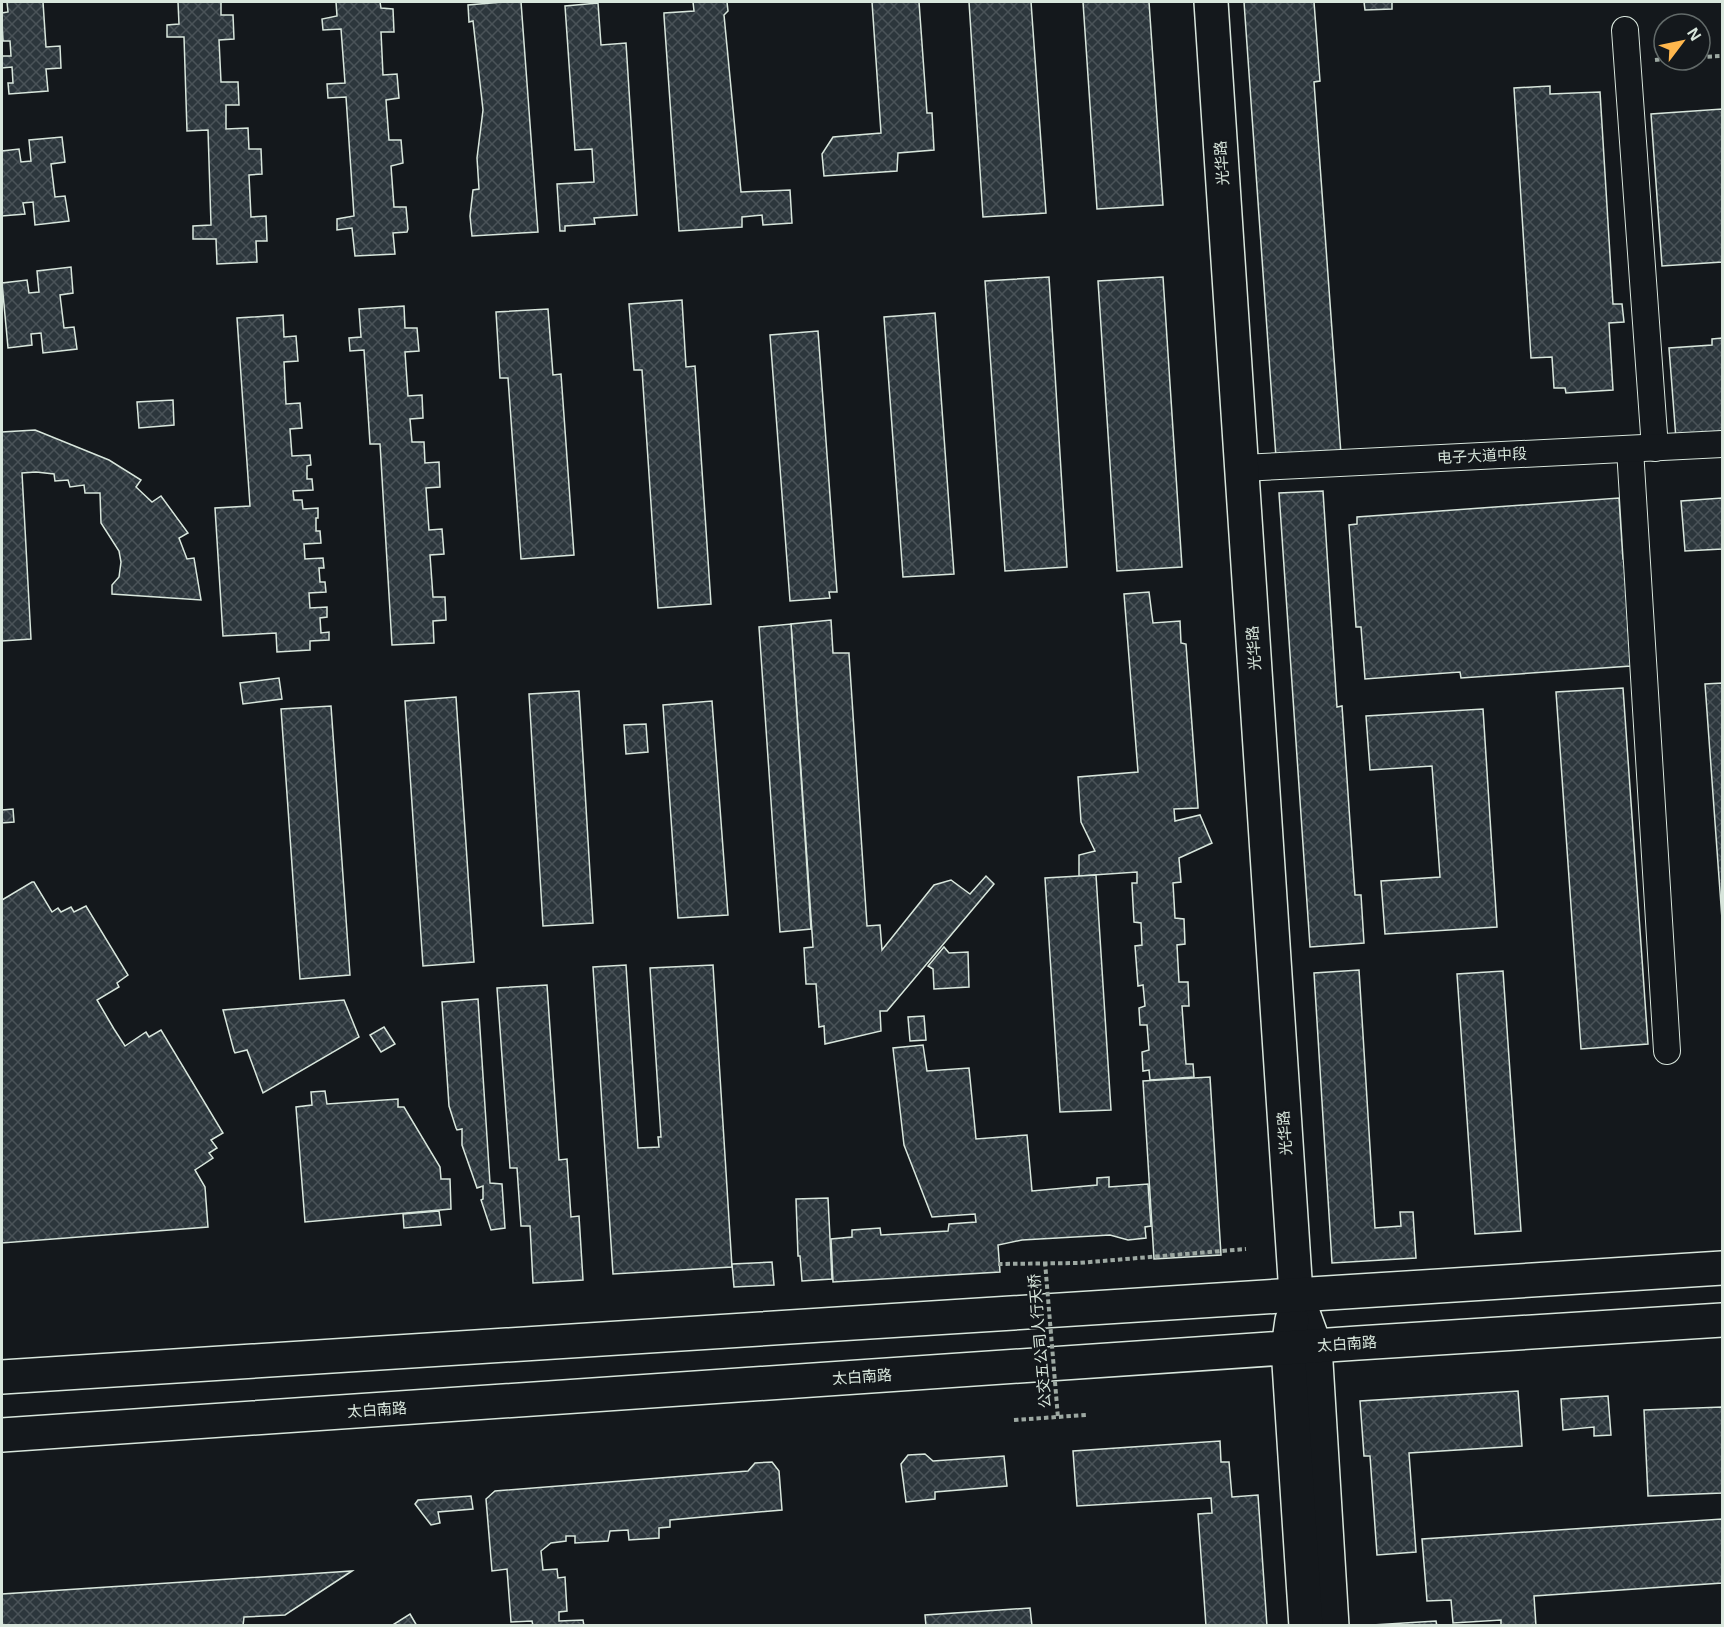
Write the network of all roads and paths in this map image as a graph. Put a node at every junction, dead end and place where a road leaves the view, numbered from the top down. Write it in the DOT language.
graph roads {
  1 [pos="1211,2"];
  2 [pos="1625,30"];
  3 [pos="1722,444"];
  4 [pos="1655,448"];
  5 [pos="1630,449"];
  6 [pos="1242,468"];
  7 [pos="1667,1051"];
  8 [pos="1246,1249"];
  9 [pos="1045,1262"];
  10 [pos="998,1264"];
  11 [pos="1722,1268"];
  12 [pos="1296,1294"];
  13 [pos="1722,1320"];
  14 [pos="1302,1347"];
  15 [pos="2,1377"];
  16 [pos="1086,1414"];
  17 [pos="1058,1418"];
  18 [pos="1014,1420"];
  19 [pos="2,1436"];
  20 [pos="1306,1626"];
  21 [pos="1332,1626"];
  1 -- 6 [label="main road, 光华路"];
  2 -- 4 [label="street"];
  3 -- 4 [label="street, 电子大道中段"];
  4 -- 5 [label="street, 电子大道中段"];
  5 -- 6 [label="street, 电子大道中段"];
  5 -- 7 [label="street"];
  6 -- 12 [label="main road, 光华路"];
  8 -- 9 [label="path"];
  9 -- 10 [label="path"];
  9 -- 17 [label="path, 公交五公司人行天桥, bridge"];
  11 -- 12 [label="main road"];
  12 -- 14 [label="main road, 光华路"];
  12 -- 15 [label="main road"];
  13 -- 14 [label="main road, 太白南路"];
  14 -- 19 [label="main road, 太白南路"];
  14 -- 20 [label="main road, 光华路"];
  14 -- 21 [label="main road, 光华路"];
  16 -- 17 [label="path"];
  17 -- 18 [label="path"];
}
